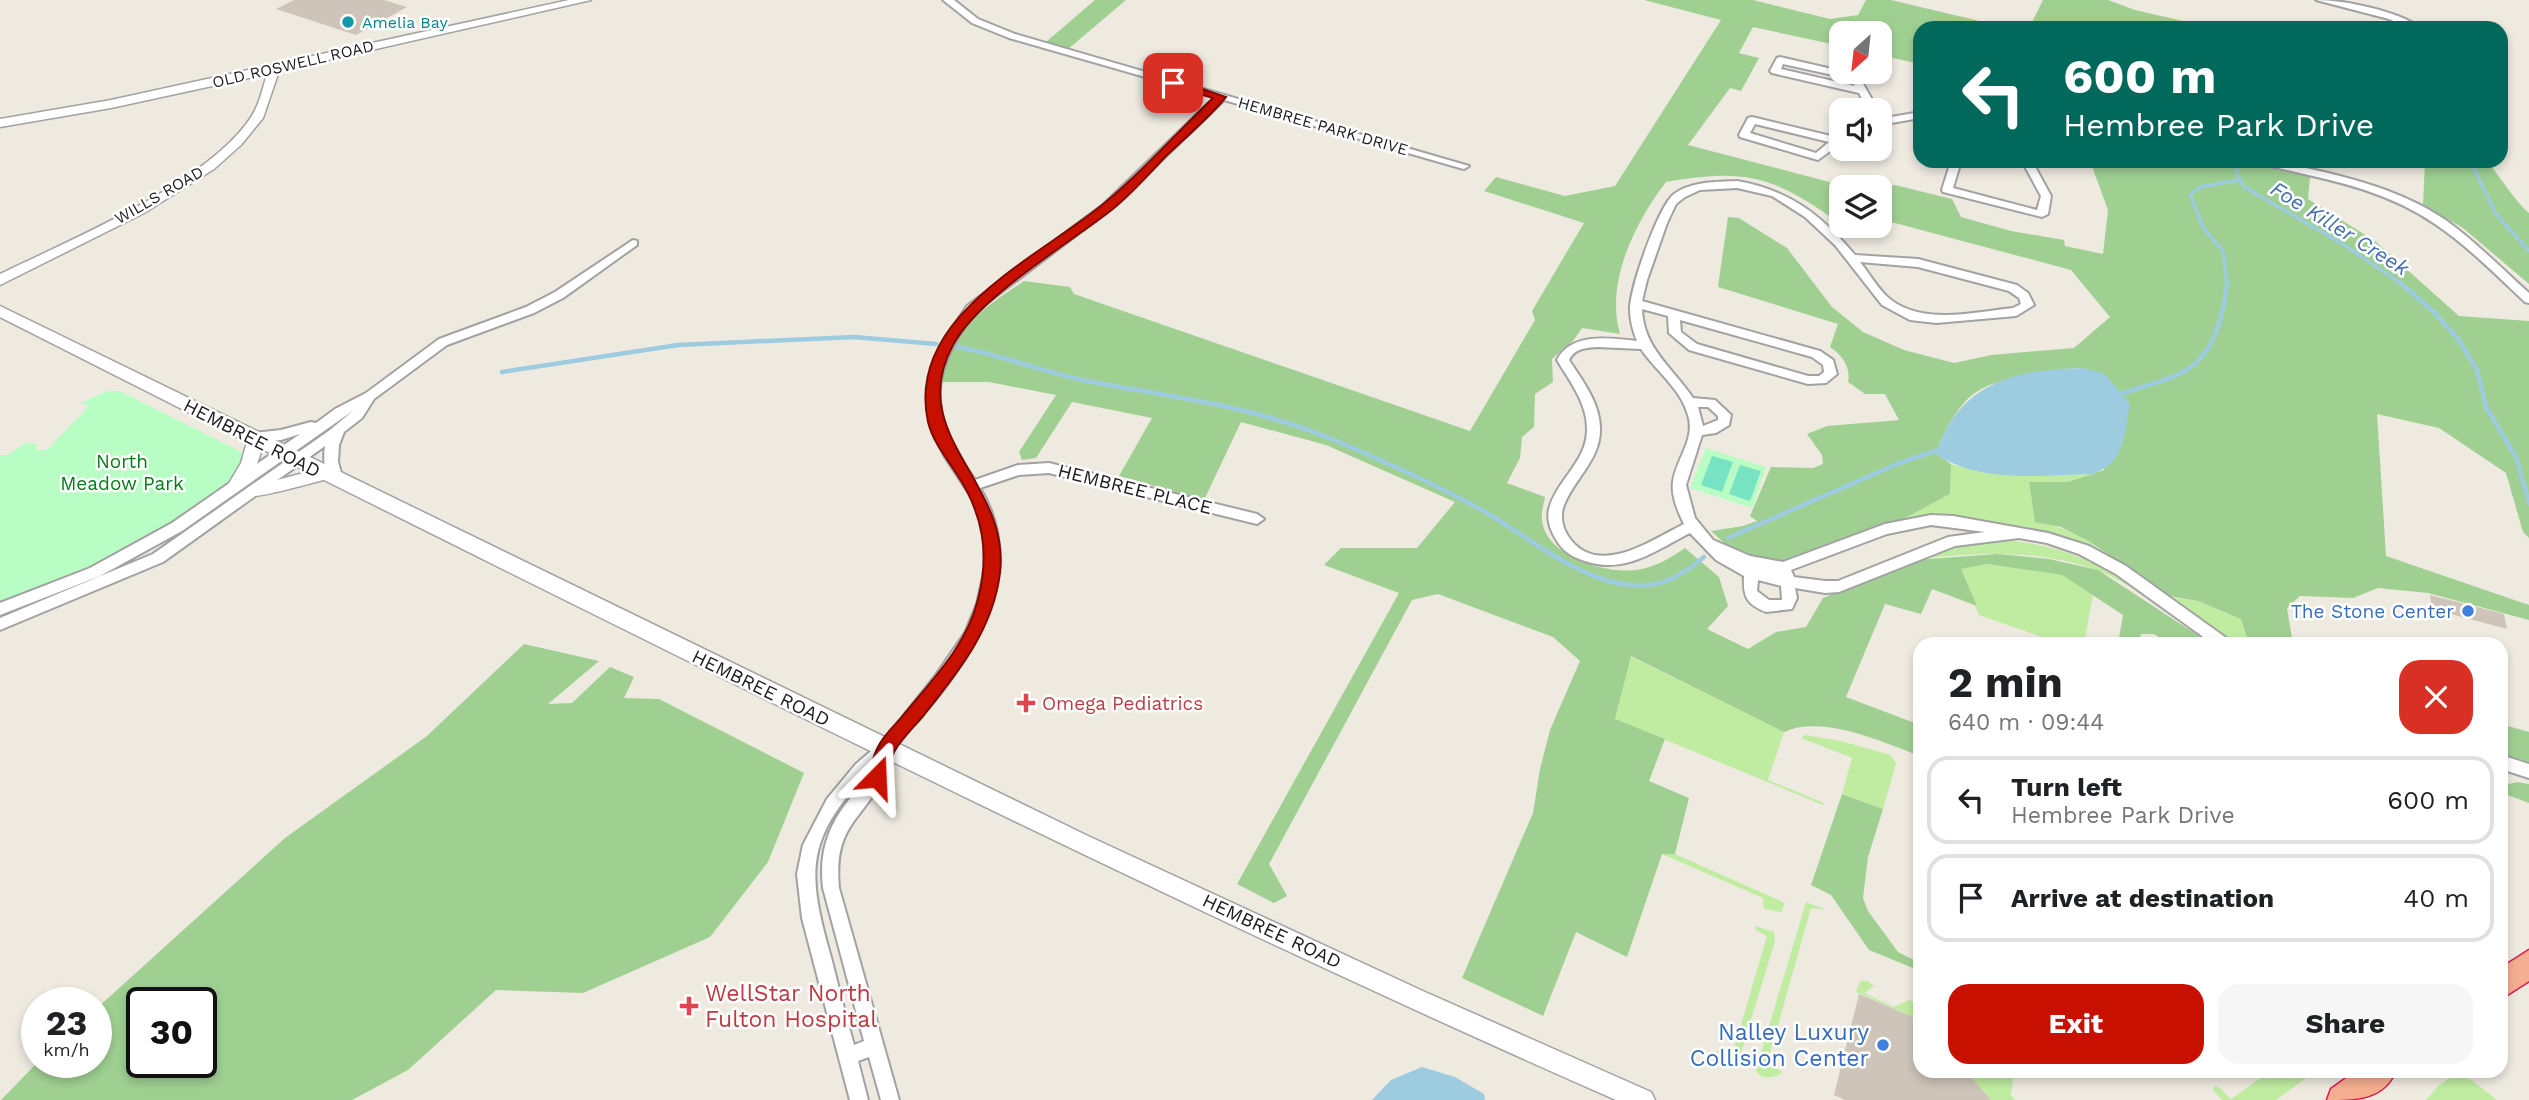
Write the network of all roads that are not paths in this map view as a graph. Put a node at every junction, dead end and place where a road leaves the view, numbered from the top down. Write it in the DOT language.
graph roads {
  1 [pos="585,0"];
  2 [pos="948,0"];
  3 [pos="2321,0"];
  4 [pos="2398,21"];
  5 [pos="275,68"];
  6 [pos="1862,91"];
  7 [pos="1221,97"];
  8 [pos="1866,98"];
  9 [pos="1913,117"];
  10 [pos="1892,120"];
  11 [pos="0,123"];
  12 [pos="1839,139"];
  13 [pos="1464,166"];
  14 [pos="1954,168"];
  15 [pos="2031,168"];
  16 [pos="2291,168"];
  17 [pos="633,243"];
  18 [pos="1852,259"];
  19 [pos="0,280"];
  20 [pos="2529,299"];
  21 [pos="1636,303"];
  22 [pos="0,311"];
  23 [pos="1674,314"];
  24 [pos="1643,345"];
  25 [pos="370,396"];
  26 [pos="1689,402"];
  27 [pos="326,421"];
  28 [pos="342,427"];
  29 [pos="1697,431"];
  30 [pos="253,439"];
  31 [pos="290,456"];
  32 [pos="331,477"];
  33 [pos="236,485"];
  34 [pos="973,486"];
  35 [pos="254,492"];
  36 [pos="1257,519"];
  37 [pos="1690,527"];
  38 [pos="2018,533"];
  39 [pos="1752,570"];
  40 [pos="1786,574"];
  41 [pos="0,609"];
  42 [pos="0,624"];
  43 [pos="2214,637"];
  44 [pos="886,749"];
  45 [pos="2508,764"];
  46 [pos="2529,771"];
  47 [pos="2529,964"];
  48 [pos="2508,980"];
  49 [pos="875,1046"];
  50 [pos="848,1056"];
  51 [pos="2372,1078"];
  52 [pos="859,1100"];
  53 [pos="890,1100"];
  54 [pos="1643,1100"];
  55 [pos="2342,1100"];
  1 -- 5 [label="street, OLD ROSWELL ROAD"];
  2 -- 7 [label="street, HEMBREE PARK DRIVE"];
  3 -- 4 [label="street"];
  5 -- 11 [label="street, OLD ROSWELL ROAD"];
  5 -- 19 [label="street, WILLS ROAD"];
  6 -- 6 [label="street"];
  6 -- 8 [label="street"];
  7 -- 13 [label="street, HEMBREE PARK DRIVE"];
  7 -- 34 [label="street"];
  9 -- 10 [label="street"];
  12 -- 12 [label="street"];
  14 -- 15 [label="street"];
  16 -- 20 [label="street"];
  17 -- 25 [label="street"];
  18 -- 18 [label="street"];
  18 -- 21 [label="street"];
  21 -- 23 [label="street"];
  21 -- 24 [label="street"];
  22 -- 30 [label="street, HEMBREE ROAD"];
  23 -- 23 [label="street"];
  24 -- 26 [label="street"];
  24 -- 37 [label="street"];
  25 -- 27 [label="street"];
  25 -- 28 [label="street"];
  26 -- 29 [label="street"];
  26 -- 29 [label="street"];
  27 -- 30 [label="street"];
  27 -- 31 [label="street"];
  28 -- 31 [label="street"];
  28 -- 32 [label="street"];
  29 -- 37 [label="street"];
  30 -- 31 [label="street, HEMBREE ROAD"];
  30 -- 33 [label="street"];
  31 -- 32 [label="street, HEMBREE ROAD"];
  31 -- 33 [label="street"];
  31 -- 35 [label="street"];
  32 -- 35 [label="street"];
  32 -- 44 [label="street, HEMBREE ROAD"];
  33 -- 41 [label="street"];
  34 -- 36 [label="street, HEMBREE PLACE"];
  34 -- 44 [label="street"];
  35 -- 42 [label="street"];
  37 -- 39 [label="street"];
  38 -- 40 [label="street"];
  38 -- 40 [label="street"];
  38 -- 43 [label="street"];
  39 -- 40 [label="street"];
  39 -- 40 [label="street"];
  44 -- 49 [label="street"];
  44 -- 50 [label="street"];
  44 -- 54 [label="street, HEMBREE ROAD"];
  45 -- 46 [label="street"];
  47 -- 48 [label="highway"];
  49 -- 50 [label="street"];
  49 -- 53 [label="street"];
  50 -- 52 [label="street"];
  51 -- 55 [label="highway"];
}
